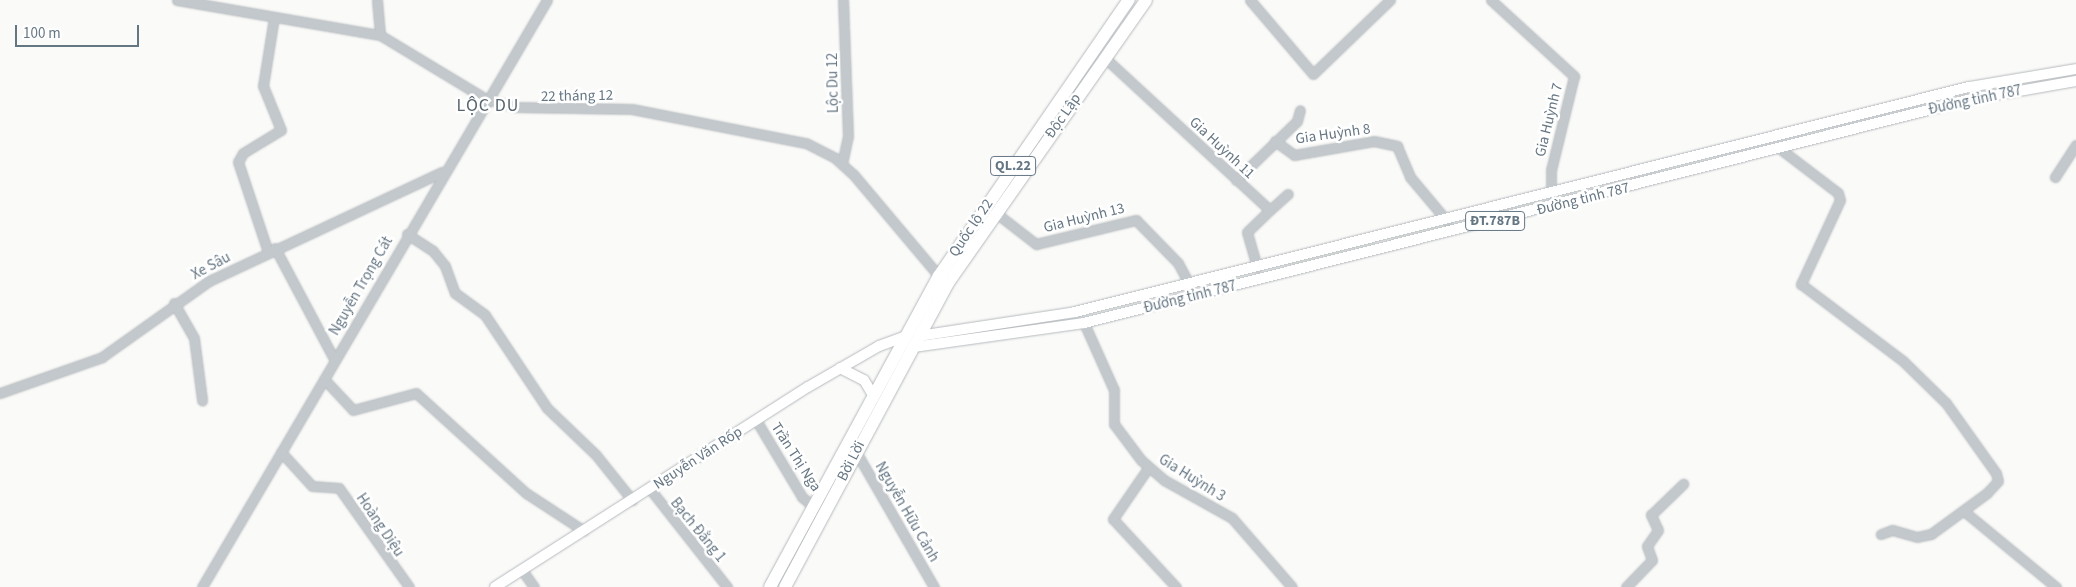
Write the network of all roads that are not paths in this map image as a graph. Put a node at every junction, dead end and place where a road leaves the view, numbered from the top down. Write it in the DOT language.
graph roads {
  1 [pos="177,0"];
  2 [pos="377,0"];
  3 [pos="547,0"];
  4 [pos="843,0"];
  5 [pos="1129,0"];
  6 [pos="1146,0"];
  7 [pos="1250,0"];
  8 [pos="1390,0"];
  9 [pos="1491,0"];
  10 [pos="274,17"];
  11 [pos="380,35"];
  12 [pos="1106,58"];
  13 [pos="2076,69"];
  14 [pos="2076,81"];
  15 [pos="486,99"];
  16 [pos="1300,110"];
  17 [pos="1275,141"];
  18 [pos="2076,145"];
  19 [pos="1779,148"];
  20 [pos="842,164"];
  21 [pos="442,172"];
  22 [pos="2054,177"];
  23 [pos="1236,180"];
  24 [pos="1288,194"];
  25 [pos="1551,194"];
  26 [pos="1270,210"];
  27 [pos="996,213"];
  28 [pos="1447,221"];
  29 [pos="407,234"];
  30 [pos="272,250"];
  31 [pos="1257,267"];
  32 [pos="944,280"];
  33 [pos="1189,284"];
  34 [pos="174,303"];
  35 [pos="1084,322"];
  36 [pos="912,340"];
  37 [pos="334,359"];
  38 [pos="840,368"];
  39 [pos="324,379"];
  40 [pos="0,382"];
  41 [pos="2,392"];
  42 [pos="873,395"];
  43 [pos="202,400"];
  44 [pos="756,420"];
  45 [pos="281,452"];
  46 [pos="856,452"];
  47 [pos="1148,468"];
  48 [pos="1683,484"];
  49 [pos="650,489"];
  50 [pos="632,500"];
  51 [pos="814,507"];
  52 [pos="1965,512"];
  53 [pos="584,531"];
  54 [pos="1884,533"];
  55 [pos="522,570"];
  56 [pos="202,587"];
  57 [pos="409,587"];
  58 [pos="495,587"];
  59 [pos="534,587"];
  60 [pos="728,587"];
  61 [pos="770,587"];
  62 [pos="785,587"];
  63 [pos="934,587"];
  64 [pos="1176,587"];
  65 [pos="1292,587"];
  66 [pos="1626,587"];
  67 [pos="2056,587"];
  1 -- 10 [label="street, 22 tháng 12"];
  2 -- 11 [label="street"];
  3 -- 15 [label="street, Nguyễn Trọng Cát"];
  4 -- 20 [label="street, Lộc Du 12"];
  5 -- 32 [label="highway, Quốc lộ 22 / QL.22"];
  6 -- 12 [label="highway, Độc Lập / QL.22"];
  7 -- 8 [label="street"];
  9 -- 25 [label="street, Gia Huỳnh 7"];
  10 -- 11 [label="street, 22 tháng 12"];
  10 -- 30 [label="street"];
  11 -- 15 [label="street, 22 tháng 12"];
  12 -- 23 [label="street, Gia Huỳnh 11"];
  12 -- 27 [label="highway, Độc Lập / QL.22"];
  13 -- 25 [label="main road, Đường tỉnh 787 / ĐT.787B"];
  14 -- 19 [label="main road, Đường tỉnh 787 / ĐT.787B"];
  15 -- 20 [label="street, 22 tháng 12"];
  15 -- 21 [label="street, Nguyễn Trọng Cát"];
  16 -- 17 [label="street, Gia Huỳnh 8"];
  17 -- 23 [label="street, Gia Huỳnh 8"];
  17 -- 28 [label="street, Gia Huỳnh 8"];
  18 -- 22 [label="street"];
  19 -- 35 [label="main road, Đường tỉnh 787 / ĐT.787B"];
  19 -- 52 [label="street"];
  20 -- 32 [label="street, 22 tháng 12"];
  21 -- 29 [label="street, Nguyễn Trọng Cát"];
  21 -- 30 [label="street, Xe Sâu"];
  23 -- 26 [label="street, Gia Huỳnh 11"];
  24 -- 26 [label="street"];
  25 -- 28 [label="main road, Đường tỉnh 787 / ĐT.787B"];
  26 -- 31 [label="street"];
  27 -- 32 [label="highway, Độc Lập / QL.22"];
  27 -- 33 [label="street, Gia Huỳnh 13"];
  28 -- 31 [label="main road, Đường tỉnh 787 / ĐT.787B"];
  29 -- 37 [label="street, Nguyễn Trọng Cát"];
  29 -- 50 [label="street"];
  30 -- 34 [label="street, Xe Sâu"];
  30 -- 37 [label="street"];
  31 -- 33 [label="main road, Đường tỉnh 787 / ĐT.787B"];
  32 -- 36 [label="highway, Quốc lộ 22 / QL.22"];
  33 -- 36 [label="main road, Đường tỉnh 787 / ĐT.787B"];
  34 -- 41 [label="street, Xe Sâu"];
  34 -- 43 [label="street"];
  35 -- 36 [label="main road, Đường tỉnh 787 / ĐT.787B"];
  35 -- 47 [label="street, Gia Huỳnh 3"];
  36 -- 38 [label="main road, Nguyễn Văn Rốp"];
  36 -- 42 [label="highway, Bời Lời / QL.22"];
  36 -- 46 [label="highway, Bời Lời / QL.22"];
  37 -- 39 [label="street, Nguyễn Trọng Cát"];
  38 -- 42 [label="main road"];
  38 -- 44 [label="main road, Nguyễn Văn Rốp"];
  39 -- 45 [label="street, Nguyễn Trọng Cát"];
  39 -- 53 [label="street"];
  40 -- 41 [label="street"];
  42 -- 51 [label="highway, Bời Lời / QL.22"];
  44 -- 49 [label="main road, Nguyễn Văn Rốp"];
  44 -- 51 [label="street, Trần Thị Nga"];
  45 -- 56 [label="street, Nguyễn Trọng Cát"];
  45 -- 57 [label="street, Hoàng Diệu"];
  46 -- 62 [label="highway, Bời Lời / QL.22"];
  46 -- 63 [label="street, Nguyễn Hữu Cảnh"];
  47 -- 64 [label="street"];
  47 -- 65 [label="street, Gia Huỳnh 3"];
  48 -- 66 [label="street"];
  49 -- 50 [label="main road, Nguyễn Văn Rốp"];
  49 -- 60 [label="street, Bạch Đằng 1"];
  50 -- 53 [label="main road, Nguyễn Văn Rốp"];
  51 -- 61 [label="highway, Bời Lời / QL.22"];
  52 -- 54 [label="street"];
  52 -- 67 [label="street"];
  53 -- 55 [label="main road, Nguyễn Văn Rốp"];
  55 -- 58 [label="main road, Nguyễn Văn Rốp"];
  55 -- 59 [label="street"];
}
